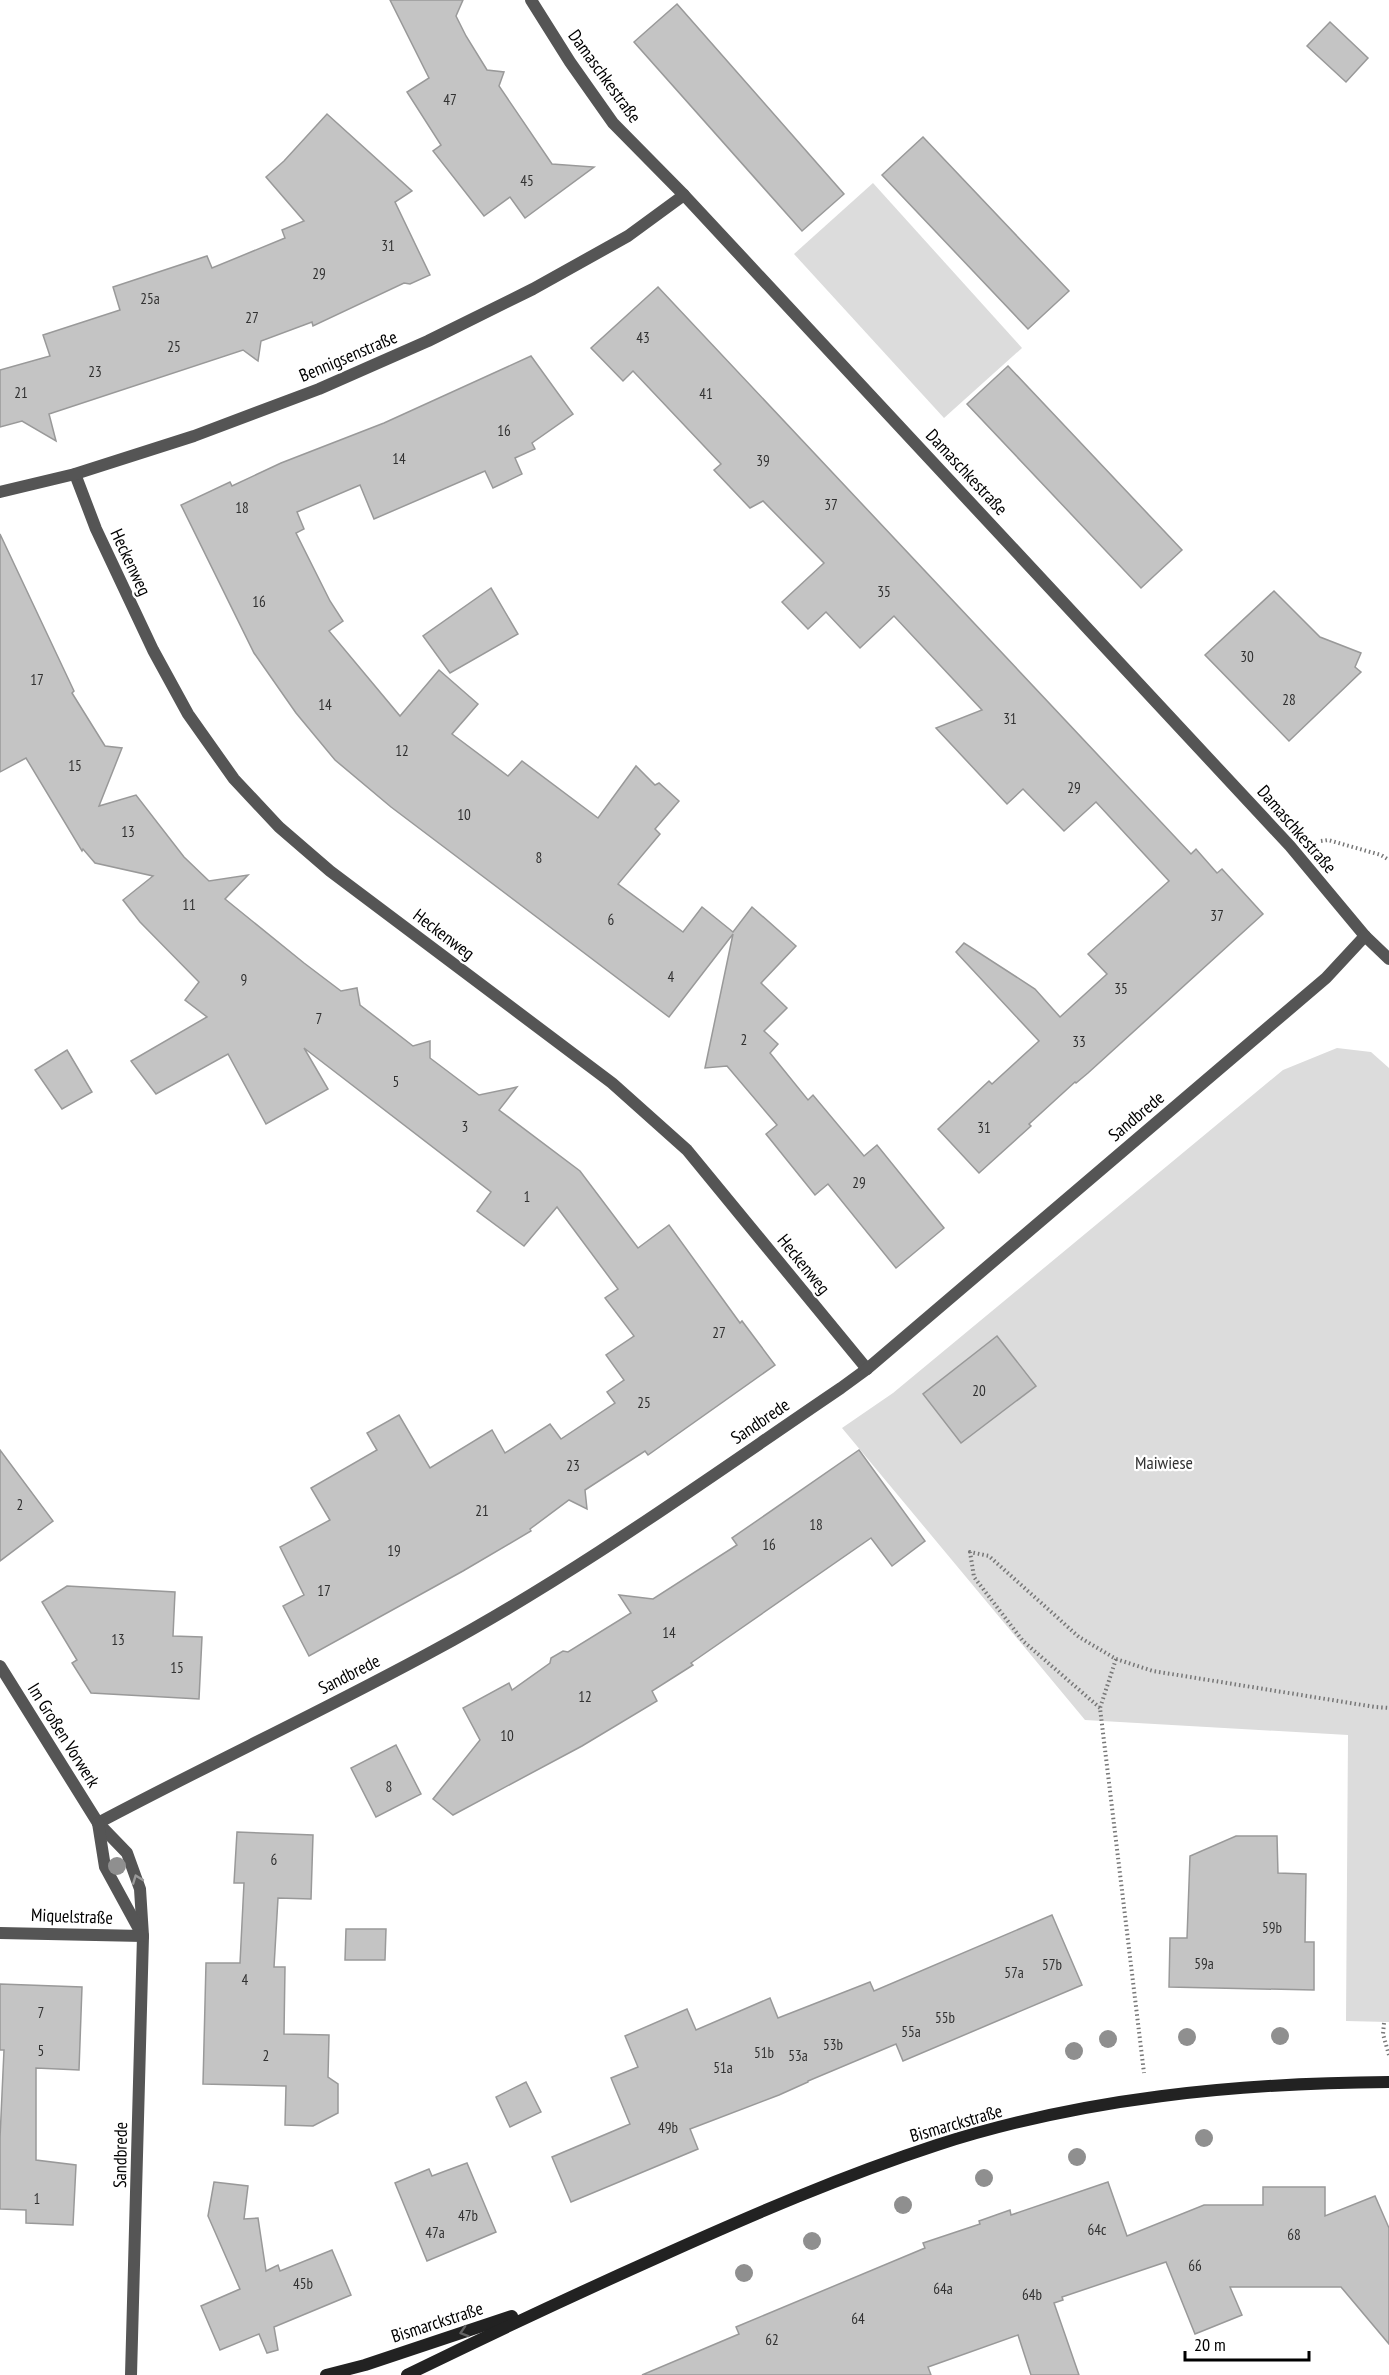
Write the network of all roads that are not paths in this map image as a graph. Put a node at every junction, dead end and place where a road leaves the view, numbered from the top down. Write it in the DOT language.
graph roads {
  1 [pos="531,0"];
  2 [pos="684,195"];
  3 [pos="75,474"];
  4 [pos="0,492"];
  5 [pos="1365,936"];
  6 [pos="1389,959"];
  7 [pos="867,1369"];
  8 [pos="0,1666"];
  9 [pos="98,1824"];
  10 [pos="0,1933"];
  11 [pos="143,1936"];
  12 [pos="1389,2082"];
  13 [pos="559,2301"];
  14 [pos="131,2375"];
  15 [pos="326,2375"];
  16 [pos="406,2375"];
  1 -- 2 [label="street, Damaschkestraße"];
  2 -- 3 [label="street, Bennigsenstraße"];
  2 -- 5 [label="street, Damaschkestraße"];
  3 -- 4 [label="street, Bennigsenstraße"];
  3 -- 7 [label="street, Heckenweg"];
  5 -- 6 [label="street, Damaschkestraße"];
  5 -- 7 [label="street, Sandbrede"];
  7 -- 9 [label="street, Sandbrede"];
  8 -- 9 [label="street, Im Großen Vorwerk"];
  9 -- 11 [label="street"];
  11 -- 9 [label="street, Sandbrede, one-way"];
  10 -- 11 [label="street, Miquelstraße"];
  11 -- 14 [label="street, Sandbrede"];
  12 -- 13 [label="main road, Bismarckstraße"];
  13 -- 15 [label="main road, Bismarckstraße, one-way"];
  13 -- 16 [label="main road, Bismarckstraße"];
}
